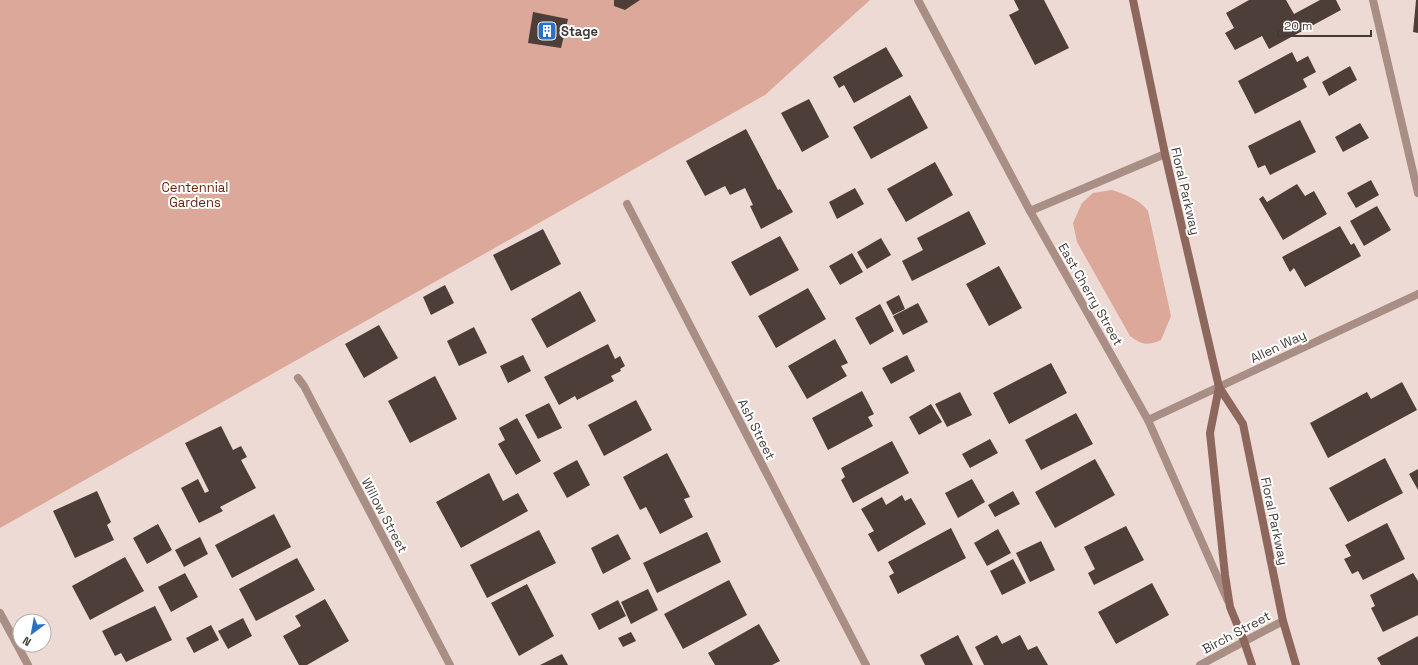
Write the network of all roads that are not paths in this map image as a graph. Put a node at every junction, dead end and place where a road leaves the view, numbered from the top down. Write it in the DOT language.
graph roads {
  1 [pos="918,0"];
  2 [pos="1133,0"];
  3 [pos="1374,0"];
  4 [pos="1165,154"];
  5 [pos="1418,193"];
  6 [pos="627,204"];
  7 [pos="1030,210"];
  8 [pos="1418,294"];
  9 [pos="298,378"];
  10 [pos="1219,387"];
  11 [pos="1148,420"];
  12 [pos="1230,607"];
  13 [pos="0,613"];
  14 [pos="1284,621"];
  15 [pos="1244,641"];
  16 [pos="28,665"];
  17 [pos="450,665"];
  18 [pos="866,665"];
  19 [pos="1200,665"];
  20 [pos="1252,665"];
  21 [pos="1296,665"];
  1 -- 7 [label="street, East Cherry Street"];
  2 -- 4 [label="street, Floral Parkway"];
  3 -- 5 [label="street"];
  4 -- 7 [label="street"];
  4 -- 10 [label="street, Floral Parkway"];
  6 -- 18 [label="street, Ash Street"];
  7 -- 11 [label="street, East Cherry Street"];
  8 -- 10 [label="street, Allen Way"];
  9 -- 17 [label="street, Willow Street"];
  10 -- 11 [label="street, Allen Way"];
  10 -- 12 [label="street, Floral Parkway"];
  10 -- 14 [label="street, Floral Parkway"];
  11 -- 12 [label="street, East Cherry Street"];
  12 -- 15 [label="street, Floral Parkway"];
  13 -- 16 [label="street"];
  14 -- 15 [label="street, Birch Street"];
  14 -- 21 [label="street, Floral Parkway"];
  15 -- 19 [label="street, Birch Street"];
  15 -- 20 [label="street, Floral Parkway"];
}
